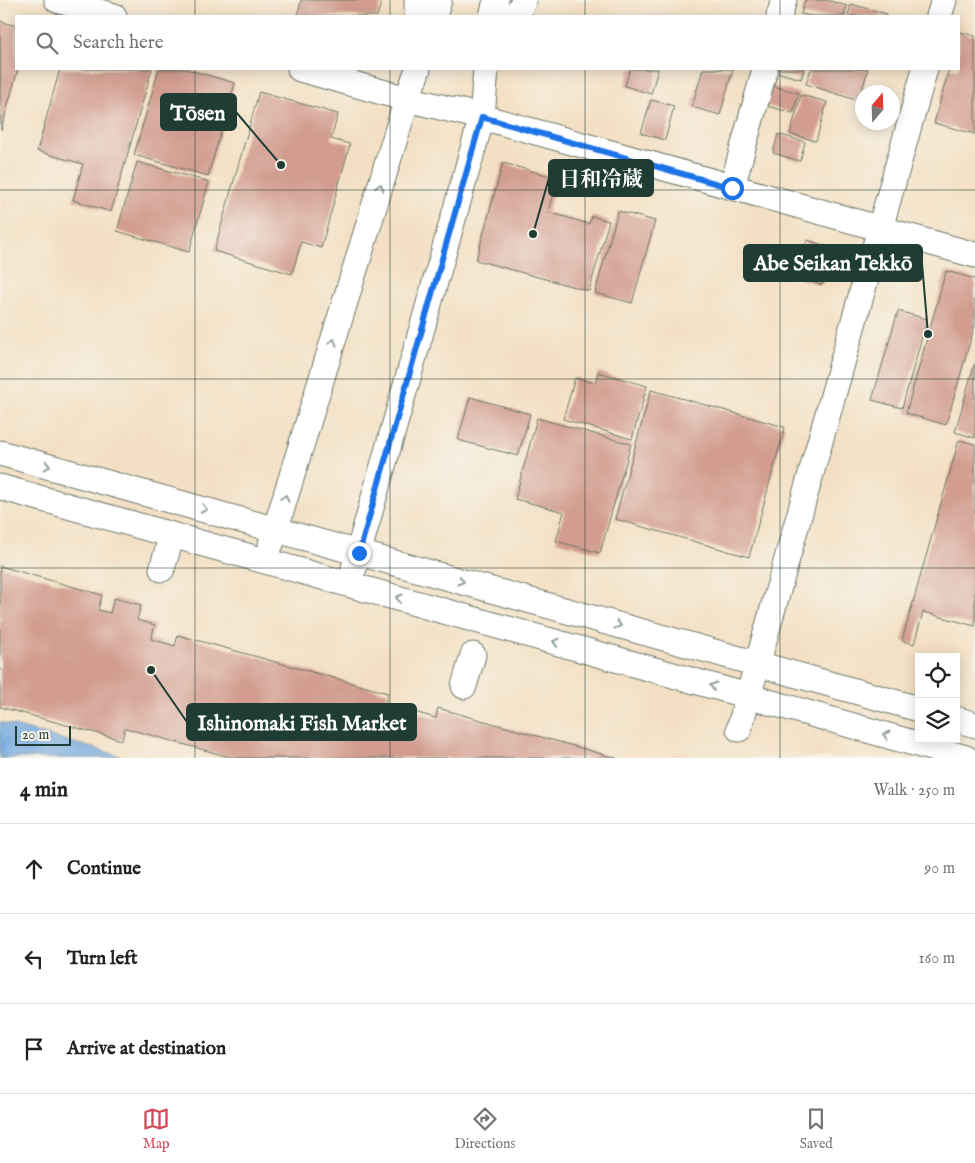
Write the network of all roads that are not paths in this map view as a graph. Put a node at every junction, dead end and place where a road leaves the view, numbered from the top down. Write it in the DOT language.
graph roads {
  1 [pos="57,0"];
  2 [pos="416,0"];
  3 [pos="439,0"];
  4 [pos="496,0"];
  5 [pos="524,0"];
  6 [pos="784,0"];
  7 [pos="944,0"];
  8 [pos="110,15"];
  9 [pos="417,15"];
  10 [pos="434,15"];
  11 [pos="492,15"];
  12 [pos="516,15"];
  13 [pos="779,15"];
  14 [pos="939,15"];
  15 [pos="304,70"];
  16 [pos="418,70"];
  17 [pos="765,70"];
  18 [pos="925,70"];
  19 [pos="487,74"];
  20 [pos="407,99"];
  21 [pos="482,117"];
  22 [pos="732,188"];
  23 [pos="881,229"];
  24 [pos="975,255"];
  25 [pos="0,453"];
  26 [pos="0,487"];
  27 [pos="275,529"];
  28 [pos="172,535"];
  29 [pos="359,553"];
  30 [pos="266,561"];
  31 [pos="162,569"];
  32 [pos="350,585"];
  33 [pos="473,655"];
  34 [pos="758,664"];
  35 [pos="464,686"];
  36 [pos="748,696"];
  37 [pos="915,708"];
  38 [pos="960,720"];
  39 [pos="975,725"];
  40 [pos="739,729"];
  41 [pos="966,758"];
  1 -- 8 [label="street"];
  2 -- 9 [label="street"];
  3 -- 10 [label="street"];
  4 -- 11 [label="street"];
  5 -- 12 [label="street"];
  6 -- 13 [label="street"];
  7 -- 14 [label="street"];
  15 -- 20 [label="street"];
  16 -- 20 [label="street"];
  17 -- 22 [label="street"];
  18 -- 23 [label="street"];
  19 -- 21 [label="street"];
  20 -- 21 [label="street"];
  27 -- 20 [label="street, one-way"];
  21 -- 22 [label="street"];
  21 -- 29 [label="street"];
  22 -- 23 [label="street"];
  23 -- 24 [label="street"];
  23 -- 34 [label="street"];
  25 -- 27 [label="street, one-way"];
  26 -- 28 [label="street"];
  27 -- 29 [label="street"];
  27 -- 30 [label="street"];
  28 -- 30 [label="street"];
  28 -- 31 [label="street"];
  29 -- 32 [label="street"];
  29 -- 34 [label="street, one-way"];
  30 -- 32 [label="street"];
  36 -- 32 [label="street, one-way"];
  33 -- 35 [label="street"];
  34 -- 36 [label="street"];
  34 -- 37 [label="street"];
  36 -- 40 [label="street"];
  41 -- 36 [label="street, one-way"];
  38 -- 39 [label="street"];
}
